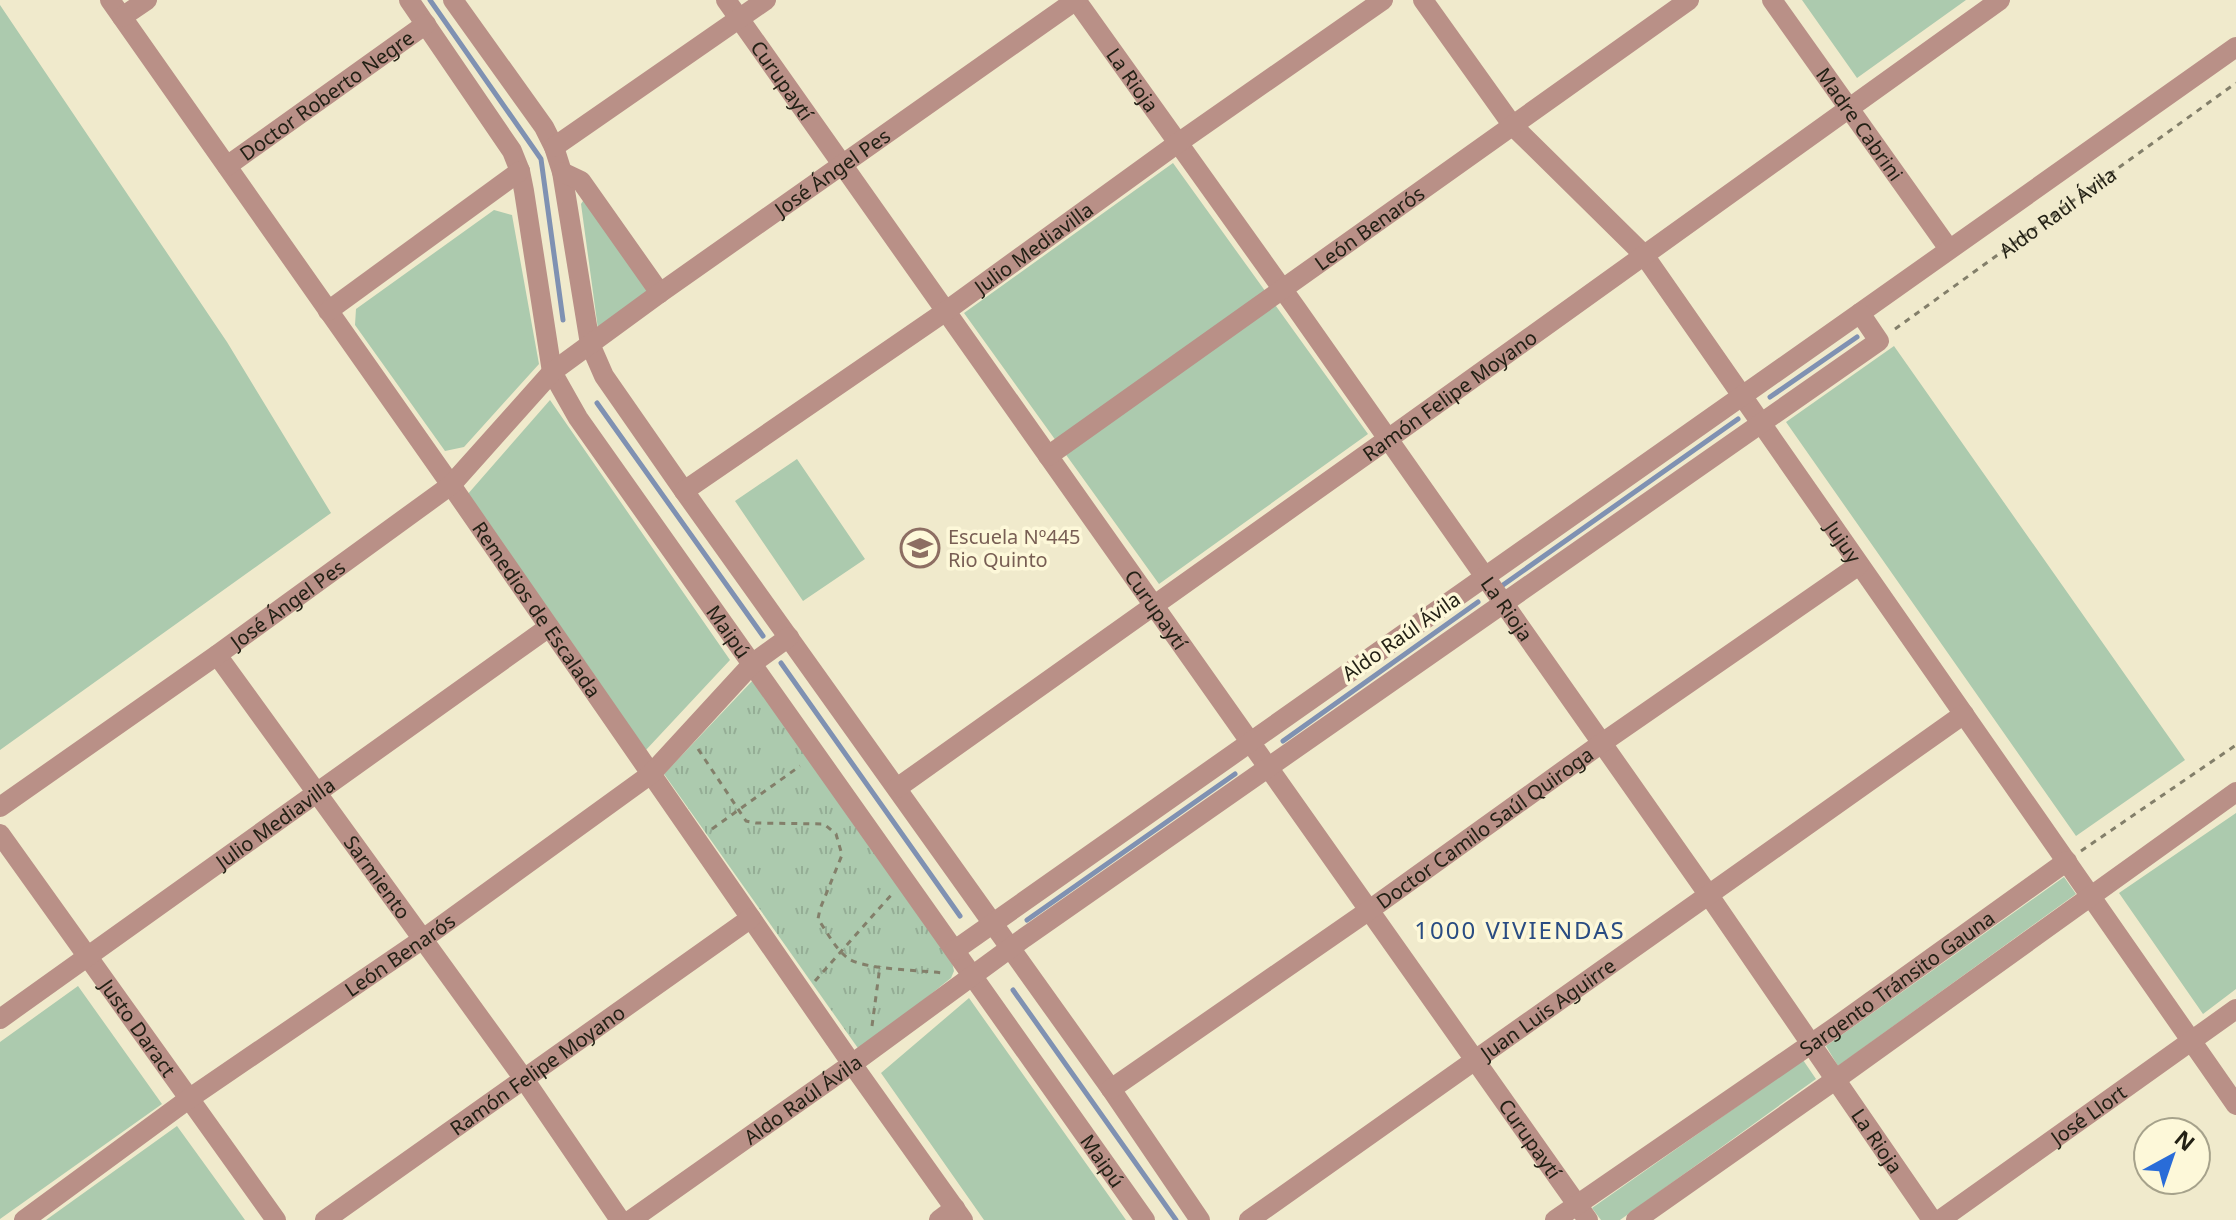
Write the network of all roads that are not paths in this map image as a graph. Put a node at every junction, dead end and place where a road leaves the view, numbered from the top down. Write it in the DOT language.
graph roads {
  1 [pos="147,0"];
  2 [pos="409,0"];
  3 [pos="454,0"];
  4 [pos="726,0"];
  5 [pos="766,0"];
  6 [pos="1076,0"];
  7 [pos="1383,0"];
  8 [pos="1423,0"];
  9 [pos="1689,0"];
  10 [pos="1772,0"];
  11 [pos="2000,0"];
  12 [pos="116,9"];
  13 [pos="739,19"];
  14 [pos="426,24"];
  15 [pos="2236,47"];
  16 [pos="1848,107"];
  17 [pos="1513,126"];
  18 [pos="1178,143"];
  19 [pos="554,147"];
  20 [pos="843,164"];
  21 [pos="227,166"];
  22 [pos="520,171"];
  23 [pos="562,172"];
  24 [pos="1949,249"];
  25 [pos="1644,255"];
  26 [pos="1283,289"];
  27 [pos="660,293"];
  28 [pos="328,311"];
  29 [pos="946,311"];
  30 [pos="1860,313"];
  31 [pos="590,344"];
  32 [pos="552,372"];
  33 [pos="1741,398"];
  34 [pos="1760,424"];
  35 [pos="1388,439"];
  36 [pos="1048,456"];
  37 [pos="451,485"];
  38 [pos="684,491"];
  39 [pos="1859,565"];
  40 [pos="1485,577"];
  41 [pos="1502,603"];
  42 [pos="1153,605"];
  43 [pos="549,627"];
  44 [pos="789,637"];
  45 [pos="217,655"];
  46 [pos="753,663"];
  47 [pos="1964,714"];
  48 [pos="1602,743"];
  49 [pos="1249,744"];
  50 [pos="1268,769"];
  51 [pos="651,774"];
  52 [pos="897,788"];
  53 [pos="2236,792"];
  54 [pos="318,794"];
  55 [pos="0,807"];
  56 [pos="0,834"];
  57 [pos="2067,861"];
  58 [pos="1708,894"];
  59 [pos="2091,896"];
  60 [pos="1368,911"];
  61 [pos="751,918"];
  62 [pos="992,923"];
  63 [pos="423,939"];
  64 [pos="1011,948"];
  65 [pos="955,950"];
  66 [pos="87,955"];
  67 [pos="973,976"];
  68 [pos="2236,1009"];
  69 [pos="0,1019"];
  70 [pos="2191,1040"];
  71 [pos="1810,1044"];
  72 [pos="1475,1061"];
  73 [pos="852,1064"];
  74 [pos="524,1079"];
  75 [pos="1835,1080"];
  76 [pos="1111,1089"];
  77 [pos="190,1098"];
  78 [pos="2236,1105"];
  79 [pos="1582,1213"];
  80 [pos="952,1216"];
  81 [pos="24,1220"];
  82 [pos="276,1220"];
  83 [pos="325,1220"];
  84 [pos="620,1220"];
  85 [pos="631,1220"];
  86 [pos="1145,1220"];
  87 [pos="1200,1220"];
  88 [pos="1249,1220"];
  89 [pos="1555,1220"];
  90 [pos="1636,1220"];
  91 [pos="1932,1220"];
  92 [pos="1940,1220"];
  1 -- 12 [label="street"];
  2 -- 14 [label="street, Maipú"];
  3 -- 19 [label="street"];
  4 -- 13 [label="street, Curupaytí"];
  5 -- 13 [label="street"];
  6 -- 18 [label="street, La Rioja"];
  6 -- 20 [label="street, José Ángel Pes"];
  7 -- 18 [label="street, Julio Mediavilla"];
  8 -- 17 [label="street, Jujuy"];
  9 -- 17 [label="street, León Benarós"];
  10 -- 16 [label="street, Madre Cabrini"];
  11 -- 16 [label="street, Ramón Felipe Moyano"];
  12 -- 21 [label="street, Remedios de Escalada"];
  13 -- 19 [label="street"];
  13 -- 20 [label="street, Curupaytí"];
  14 -- 21 [label="street, Doctor Roberto Negre"];
  14 -- 22 [label="street, Maipú"];
  15 -- 24 [label="street, Aldo Raúl Ávila"];
  16 -- 24 [label="street, Madre Cabrini"];
  16 -- 25 [label="street, Ramón Felipe Moyano"];
  17 -- 25 [label="street, Jujuy"];
  17 -- 26 [label="street, León Benarós"];
  18 -- 26 [label="street, La Rioja"];
  18 -- 29 [label="street, Julio Mediavilla"];
  19 -- 23 [label="street"];
  20 -- 27 [label="street, José Ángel Pes"];
  20 -- 29 [label="street, Curupaytí"];
  21 -- 28 [label="street, Remedios de Escalada"];
  22 -- 28 [label="street"];
  22 -- 32 [label="street, Maipú"];
  23 -- 27 [label="street"];
  23 -- 31 [label="street"];
  24 -- 30 [label="street, Aldo Raúl Ávila"];
  25 -- 33 [label="street, Jujuy"];
  25 -- 35 [label="street, Ramón Felipe Moyano"];
  26 -- 35 [label="street, La Rioja"];
  26 -- 36 [label="street, León Benarós"];
  27 -- 31 [label="street, José Ángel Pes"];
  28 -- 37 [label="street, Remedios de Escalada"];
  29 -- 36 [label="street, Curupaytí"];
  29 -- 38 [label="street, Julio Mediavilla"];
  30 -- 33 [label="street, Aldo Raúl Ávila"];
  30 -- 34 [label="street, Aldo Raúl Ávila"];
  31 -- 32 [label="street, José Ángel Pes"];
  31 -- 38 [label="street"];
  32 -- 37 [label="street, José Ángel Pes"];
  32 -- 46 [label="street, Maipú"];
  33 -- 34 [label="street, Jujuy"];
  33 -- 40 [label="street, Aldo Raúl Ávila"];
  34 -- 39 [label="street, Jujuy"];
  34 -- 41 [label="street, Aldo Raúl Ávila"];
  35 -- 40 [label="street, La Rioja"];
  35 -- 42 [label="street, Ramón Felipe Moyano"];
  36 -- 42 [label="street, Curupaytí"];
  37 -- 43 [label="street, Remedios de Escalada"];
  37 -- 45 [label="street, José Ángel Pes"];
  38 -- 44 [label="street"];
  39 -- 47 [label="street, Jujuy"];
  39 -- 48 [label="street, Doctor Camilo Saúl Quiroga"];
  40 -- 41 [label="street, La Rioja"];
  40 -- 49 [label="street, Aldo Raúl Ávila"];
  41 -- 48 [label="street, La Rioja"];
  41 -- 50 [label="street, Aldo Raúl Ávila"];
  42 -- 49 [label="street, Curupaytí"];
  42 -- 52 [label="street, Ramón Felipe Moyano"];
  43 -- 51 [label="street, Remedios de Escalada"];
  43 -- 54 [label="street, Julio Mediavilla"];
  44 -- 46 [label="street, León Benarós"];
  44 -- 52 [label="street"];
  45 -- 54 [label="street, Sarmiento"];
  45 -- 55 [label="street, José Ángel Pes"];
  46 -- 51 [label="street, León Benarós"];
  46 -- 65 [label="street, Maipú"];
  47 -- 57 [label="street, Jujuy"];
  47 -- 58 [label="street, Juan Luis Aguirre"];
  48 -- 58 [label="street, La Rioja"];
  48 -- 60 [label="street, Doctor Camilo Saúl Quiroga"];
  49 -- 50 [label="street, Curupaytí"];
  49 -- 62 [label="street, Aldo Raúl Ávila"];
  50 -- 60 [label="street, Curupaytí"];
  50 -- 64 [label="street, Aldo Raúl Ávila"];
  51 -- 61 [label="street, Remedios de Escalada"];
  51 -- 63 [label="street, León Benarós"];
  52 -- 62 [label="street"];
  53 -- 59 [label="street"];
  54 -- 63 [label="street, Sarmiento"];
  54 -- 66 [label="street, Julio Mediavilla"];
  56 -- 66 [label="street, Justo Daract"];
  57 -- 59 [label="street, Jujuy"];
  57 -- 71 [label="street, Sargento Tránsito Gauna"];
  58 -- 71 [label="street, La Rioja"];
  58 -- 72 [label="street, Juan Luis Aguirre"];
  59 -- 70 [label="street, Jujuy"];
  59 -- 75 [label="street"];
  60 -- 72 [label="street, Curupaytí"];
  60 -- 76 [label="street, Doctor Camilo Saúl Quiroga"];
  61 -- 73 [label="street, Remedios de Escalada"];
  61 -- 74 [label="street, Ramón Felipe Moyano"];
  62 -- 64 [label="street"];
  62 -- 65 [label="street, Aldo Raúl Ávila"];
  63 -- 74 [label="street, Sarmiento"];
  63 -- 77 [label="street, León Benarós"];
  64 -- 67 [label="street, Aldo Raúl Ávila"];
  64 -- 76 [label="street"];
  65 -- 67 [label="street, Maipú"];
  66 -- 69 [label="street, Julio Mediavilla"];
  66 -- 77 [label="street, Justo Daract"];
  67 -- 73 [label="street, Aldo Raúl Ávila"];
  67 -- 86 [label="street, Maipú"];
  68 -- 70 [label="street, José Llort"];
  70 -- 78 [label="street, Jujuy"];
  70 -- 92 [label="street, José Llort"];
  71 -- 75 [label="street, La Rioja"];
  71 -- 79 [label="street, Sargento Tránsito Gauna"];
  72 -- 79 [label="street, Curupaytí"];
  72 -- 88 [label="street, Juan Luis Aguirre"];
  73 -- 80 [label="street, Remedios de Escalada"];
  73 -- 85 [label="street, Aldo Raúl Ávila"];
  74 -- 83 [label="street, Ramón Felipe Moyano"];
  74 -- 84 [label="street, Sarmiento"];
  75 -- 90 [label="street"];
  75 -- 91 [label="street, La Rioja"];
  76 -- 87 [label="street"];
  77 -- 81 [label="street, León Benarós"];
  77 -- 82 [label="street, Justo Daract"];
  79 -- 89 [label="street, Sargento Tránsito Gauna"];
}
